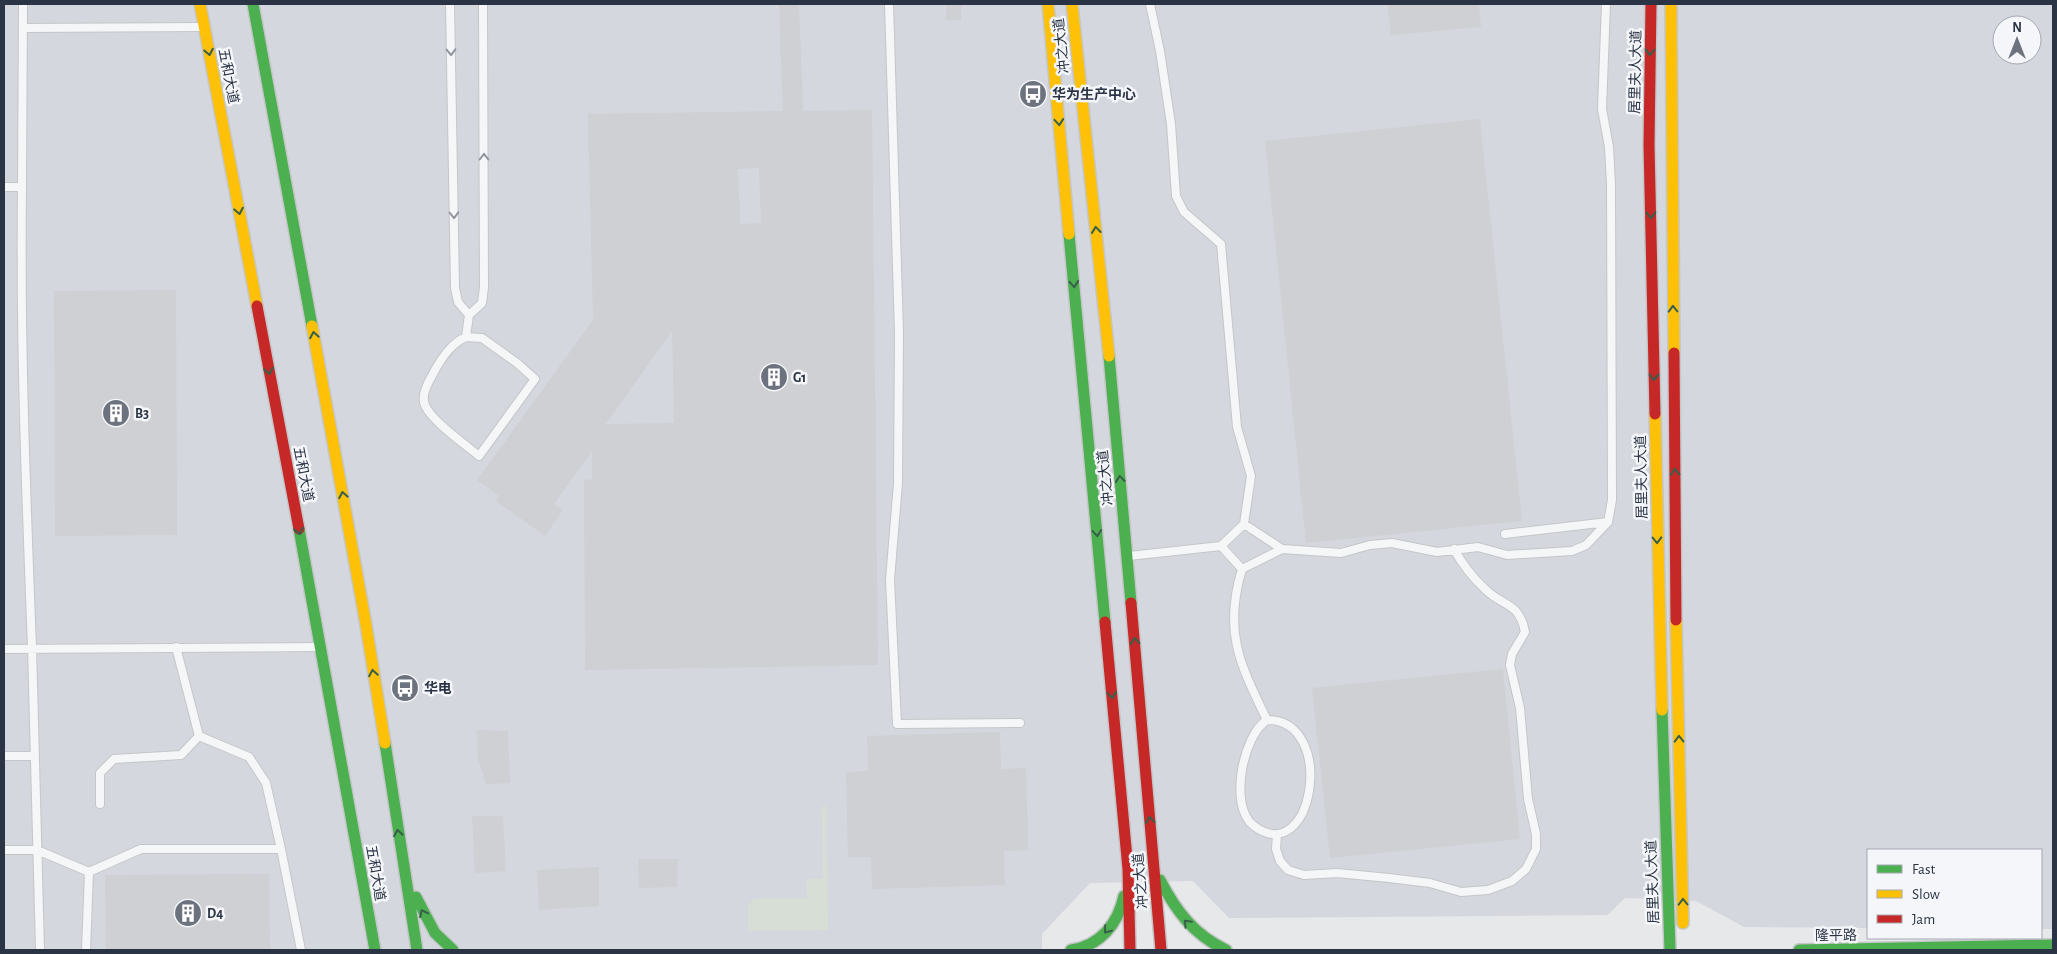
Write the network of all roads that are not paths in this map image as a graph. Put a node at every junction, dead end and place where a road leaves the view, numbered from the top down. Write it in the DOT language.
graph roads {
  1 [pos="23,4"];
  2 [pos="200,4"];
  3 [pos="253,4"];
  4 [pos="450,4"];
  5 [pos="482,4"];
  6 [pos="889,4"];
  7 [pos="1048,4"];
  8 [pos="1072,4"];
  9 [pos="1150,4"];
  10 [pos="1606,4"];
  11 [pos="1651,4"];
  12 [pos="1671,4"];
  13 [pos="204,27"];
  14 [pos="24,28"];
  15 [pos="4,187"];
  16 [pos="22,187"];
  17 [pos="469,315"];
  18 [pos="466,337"];
  19 [pos="1608,522"];
  20 [pos="1244,524"];
  21 [pos="1505,534"];
  22 [pos="1221,546"];
  23 [pos="1282,549"];
  24 [pos="1454,549"];
  25 [pos="1128,556"];
  26 [pos="1242,569"];
  27 [pos="176,647"];
  28 [pos="32,648"];
  29 [pos="321,648"];
  30 [pos="4,649"];
  31 [pos="1267,720"];
  32 [pos="1020,723"];
  33 [pos="199,736"];
  34 [pos="4,756"];
  35 [pos="35,756"];
  36 [pos="100,804"];
  37 [pos="1277,835"];
  38 [pos="281,849"];
  39 [pos="4,850"];
  40 [pos="37,850"];
  41 [pos="402,864"];
  42 [pos="1128,869"];
  43 [pos="1154,869"];
  44 [pos="89,872"];
  45 [pos="1684,931"];
  46 [pos="2053,946"];
  47 [pos="40,950"];
  48 [pos="86,950"];
  49 [pos="301,950"];
  50 [pos="375,950"];
  51 [pos="418,950"];
  52 [pos="452,950"];
  53 [pos="1071,950"];
  54 [pos="1130,950"];
  55 [pos="1161,950"];
  56 [pos="1226,950"];
  57 [pos="1670,950"];
  58 [pos="1799,950"];
  1 -- 14 [label="lane"];
  2 -- 13 [label="main road, 五和大道"];
  41 -- 3 [label="main road, 五和大道, one-way"];
  4 -- 17 [label="lane, one-way"];
  17 -- 5 [label="lane, one-way"];
  6 -- 32 [label="lane"];
  7 -- 42 [label="main road, 冲之大道, one-way"];
  25 -- 8 [label="main road, 冲之大道, one-way"];
  9 -- 20 [label="lane"];
  10 -- 19 [label="lane"];
  11 -- 57 [label="main road, 居里夫人大道, one-way"];
  45 -- 12 [label="main road, one-way"];
  13 -- 14 [label="lane"];
  13 -- 29 [label="main road, 五和大道, one-way"];
  14 -- 16 [label="lane"];
  15 -- 16 [label="lane"];
  16 -- 28 [label="lane"];
  17 -- 18 [label="lane"];
  18 -- 18 [label="lane"];
  19 -- 21 [label="lane"];
  19 -- 24 [label="lane"];
  20 -- 22 [label="lane"];
  20 -- 23 [label="lane"];
  22 -- 25 [label="lane"];
  22 -- 26 [label="lane"];
  23 -- 24 [label="lane"];
  23 -- 26 [label="lane"];
  24 -- 37 [label="lane"];
  43 -- 25 [label="main road, 冲之大道, one-way"];
  26 -- 31 [label="lane"];
  27 -- 28 [label="lane"];
  27 -- 29 [label="lane"];
  27 -- 33 [label="lane"];
  28 -- 30 [label="lane"];
  28 -- 35 [label="lane"];
  29 -- 50 [label="main road, 五和大道"];
  31 -- 37 [label="lane"];
  31 -- 37 [label="lane"];
  33 -- 36 [label="lane"];
  33 -- 38 [label="lane"];
  34 -- 35 [label="lane"];
  35 -- 40 [label="lane"];
  38 -- 44 [label="lane"];
  38 -- 49 [label="lane"];
  39 -- 40 [label="lane"];
  40 -- 44 [label="lane"];
  40 -- 47 [label="lane"];
  41 -- 51 [label="main road, 五和大道"];
  52 -- 41 [label="main road, one-way"];
  42 -- 53 [label="main road, one-way"];
  42 -- 54 [label="main road, 冲之大道"];
  43 -- 55 [label="main road, 冲之大道"];
  56 -- 43 [label="main road, one-way"];
  44 -- 48 [label="lane"];
  46 -- 58 [label="main road, 隆平路"];
}
